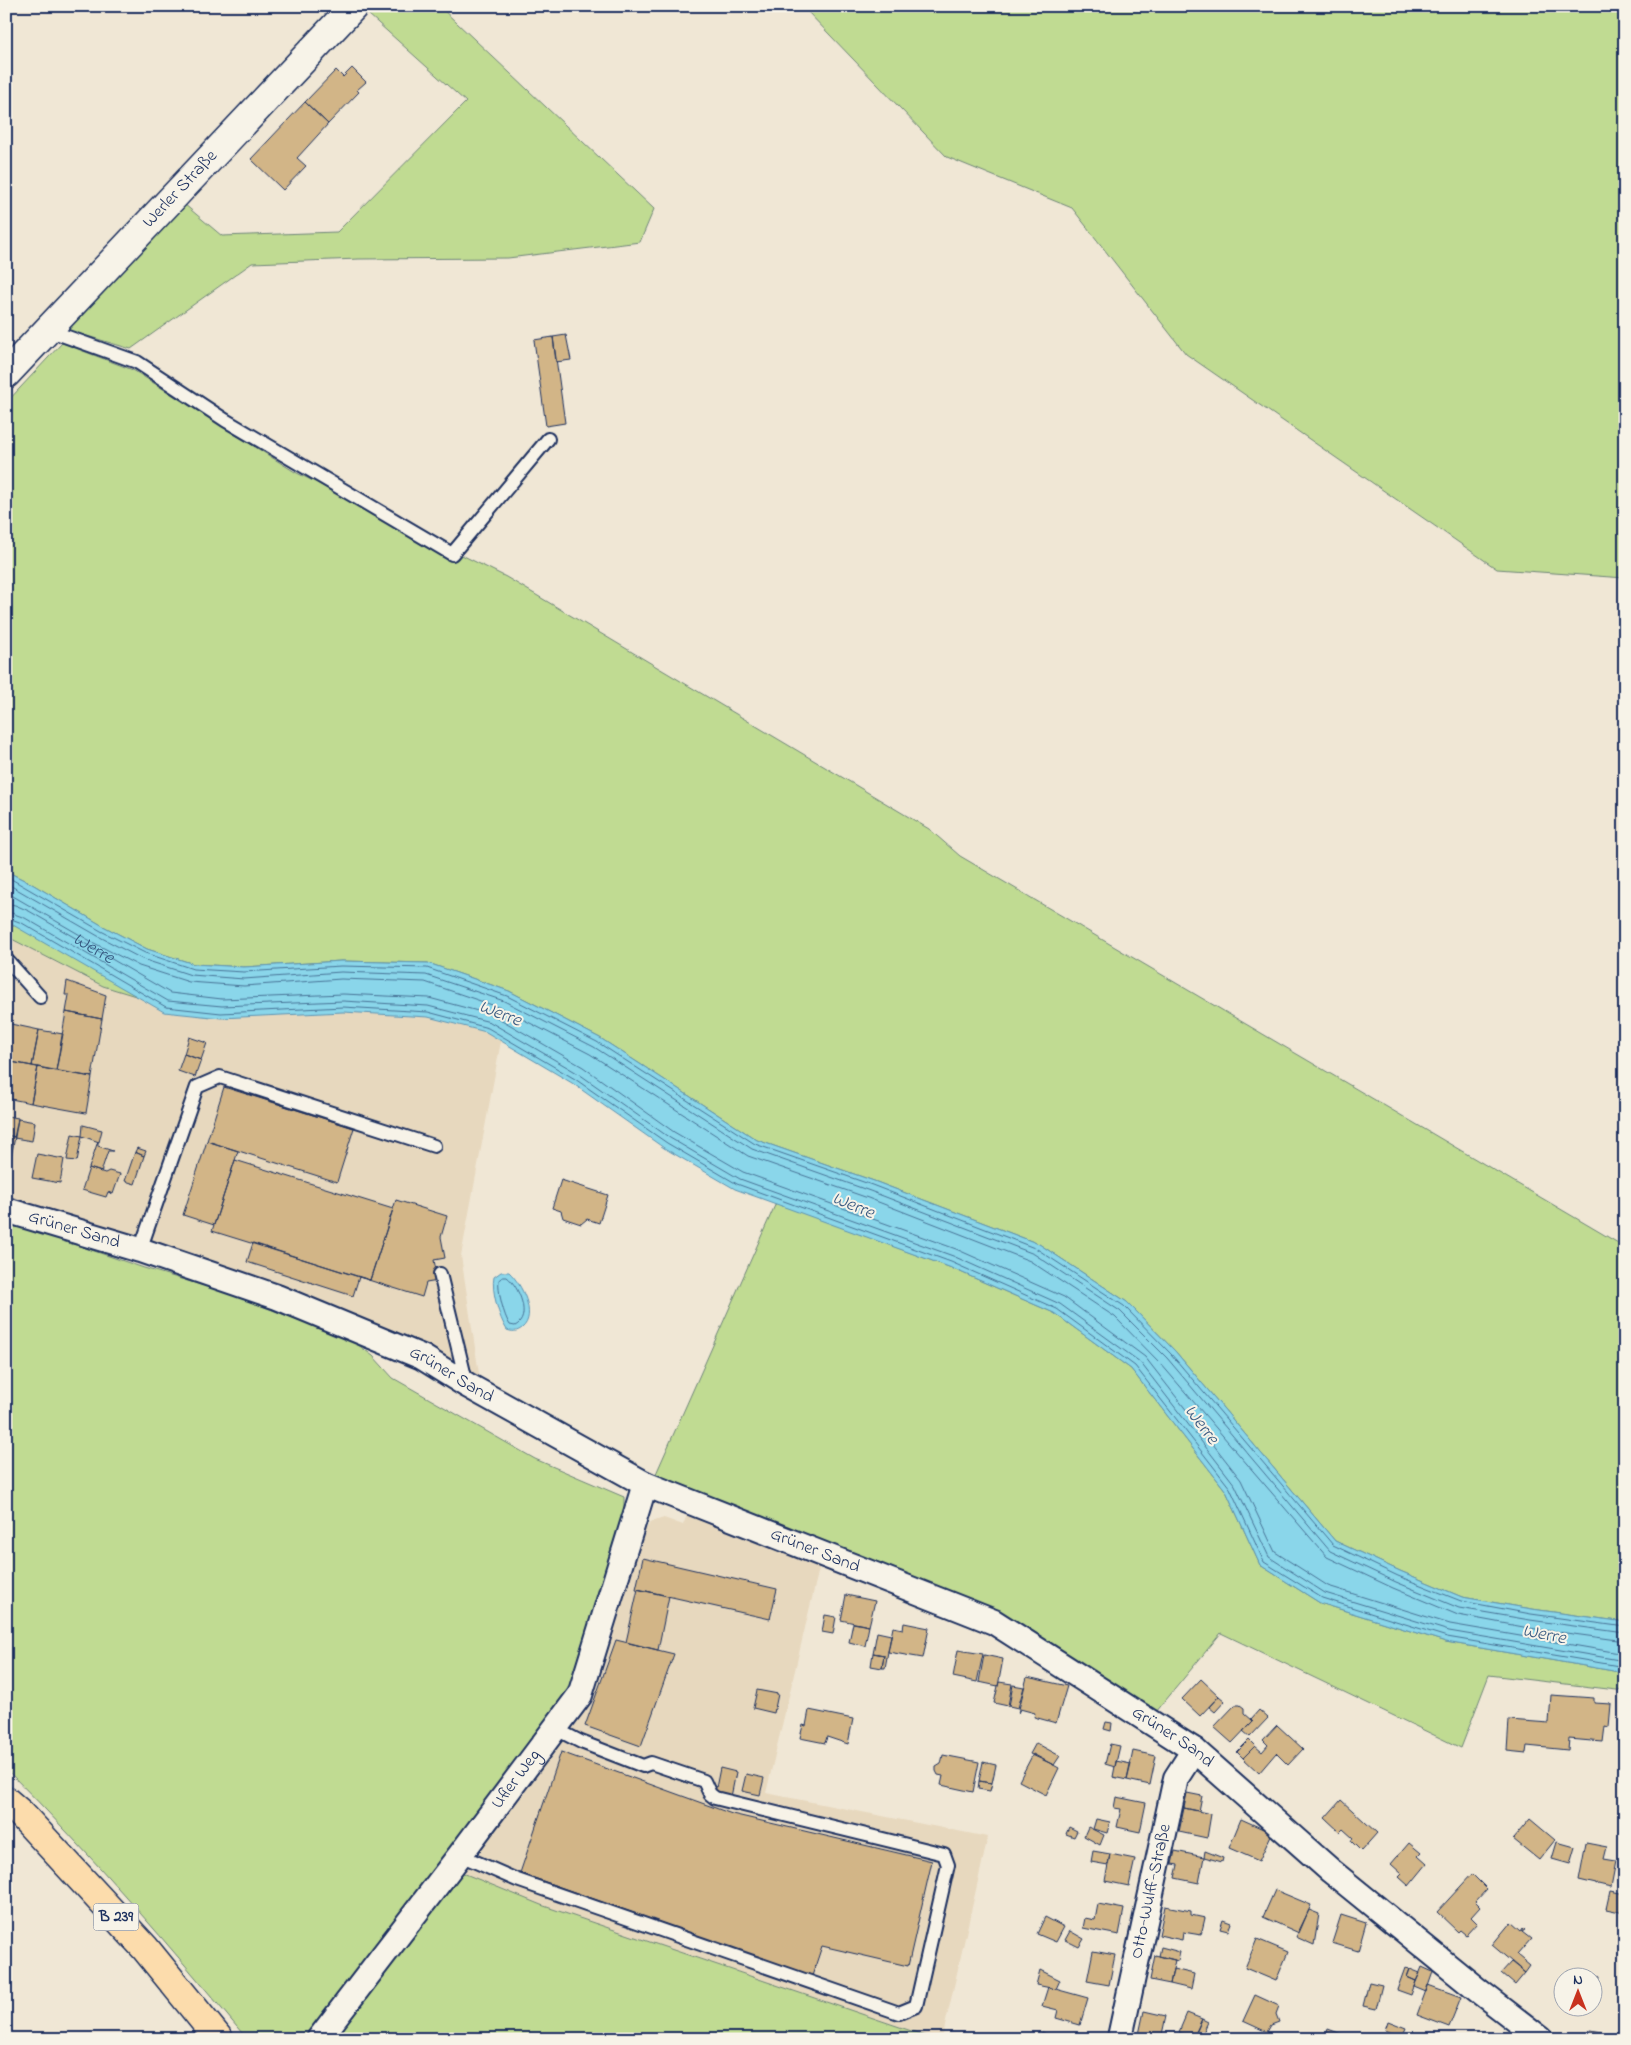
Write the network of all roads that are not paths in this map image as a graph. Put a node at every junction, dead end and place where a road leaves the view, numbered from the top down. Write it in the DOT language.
graph roads {
  1 [pos="354,6"];
  2 [pos="48,330"];
  3 [pos="6,374"];
  4 [pos="548,439"];
  5 [pos="6,959"];
  6 [pos="40,997"];
  7 [pos="434,1146"];
  8 [pos="6,1210"];
  9 [pos="140,1250"];
  10 [pos="440,1274"];
  11 [pos="467,1385"];
  12 [pos="645,1484"];
  13 [pos="554,1728"];
  14 [pos="1194,1750"];
  15 [pos="6,1801"];
  16 [pos="460,1855"];
  17 [pos="1120,2037"];
  18 [pos="219,2039"];
  19 [pos="319,2039"];
  20 [pos="1541,2039"];
  1 -- 2 [label="main road, Werler Straße"];
  2 -- 3 [label="main road, Werler Straße"];
  2 -- 4 [label="lane"];
  5 -- 6 [label="lane"];
  7 -- 9 [label="lane"];
  8 -- 9 [label="street, Grüner Sand"];
  9 -- 11 [label="street, Grüner Sand"];
  10 -- 11 [label="lane"];
  11 -- 12 [label="street, Grüner Sand"];
  12 -- 13 [label="street, Ufler Weg"];
  12 -- 14 [label="street, Grüner Sand"];
  13 -- 16 [label="street, Ufler Weg"];
  13 -- 16 [label="lane"];
  14 -- 17 [label="street, Otto-Wulff-Straße"];
  14 -- 20 [label="street, Grüner Sand"];
  15 -- 18 [label="main road, B 239"];
  16 -- 19 [label="street, Ufler Weg"];
}
